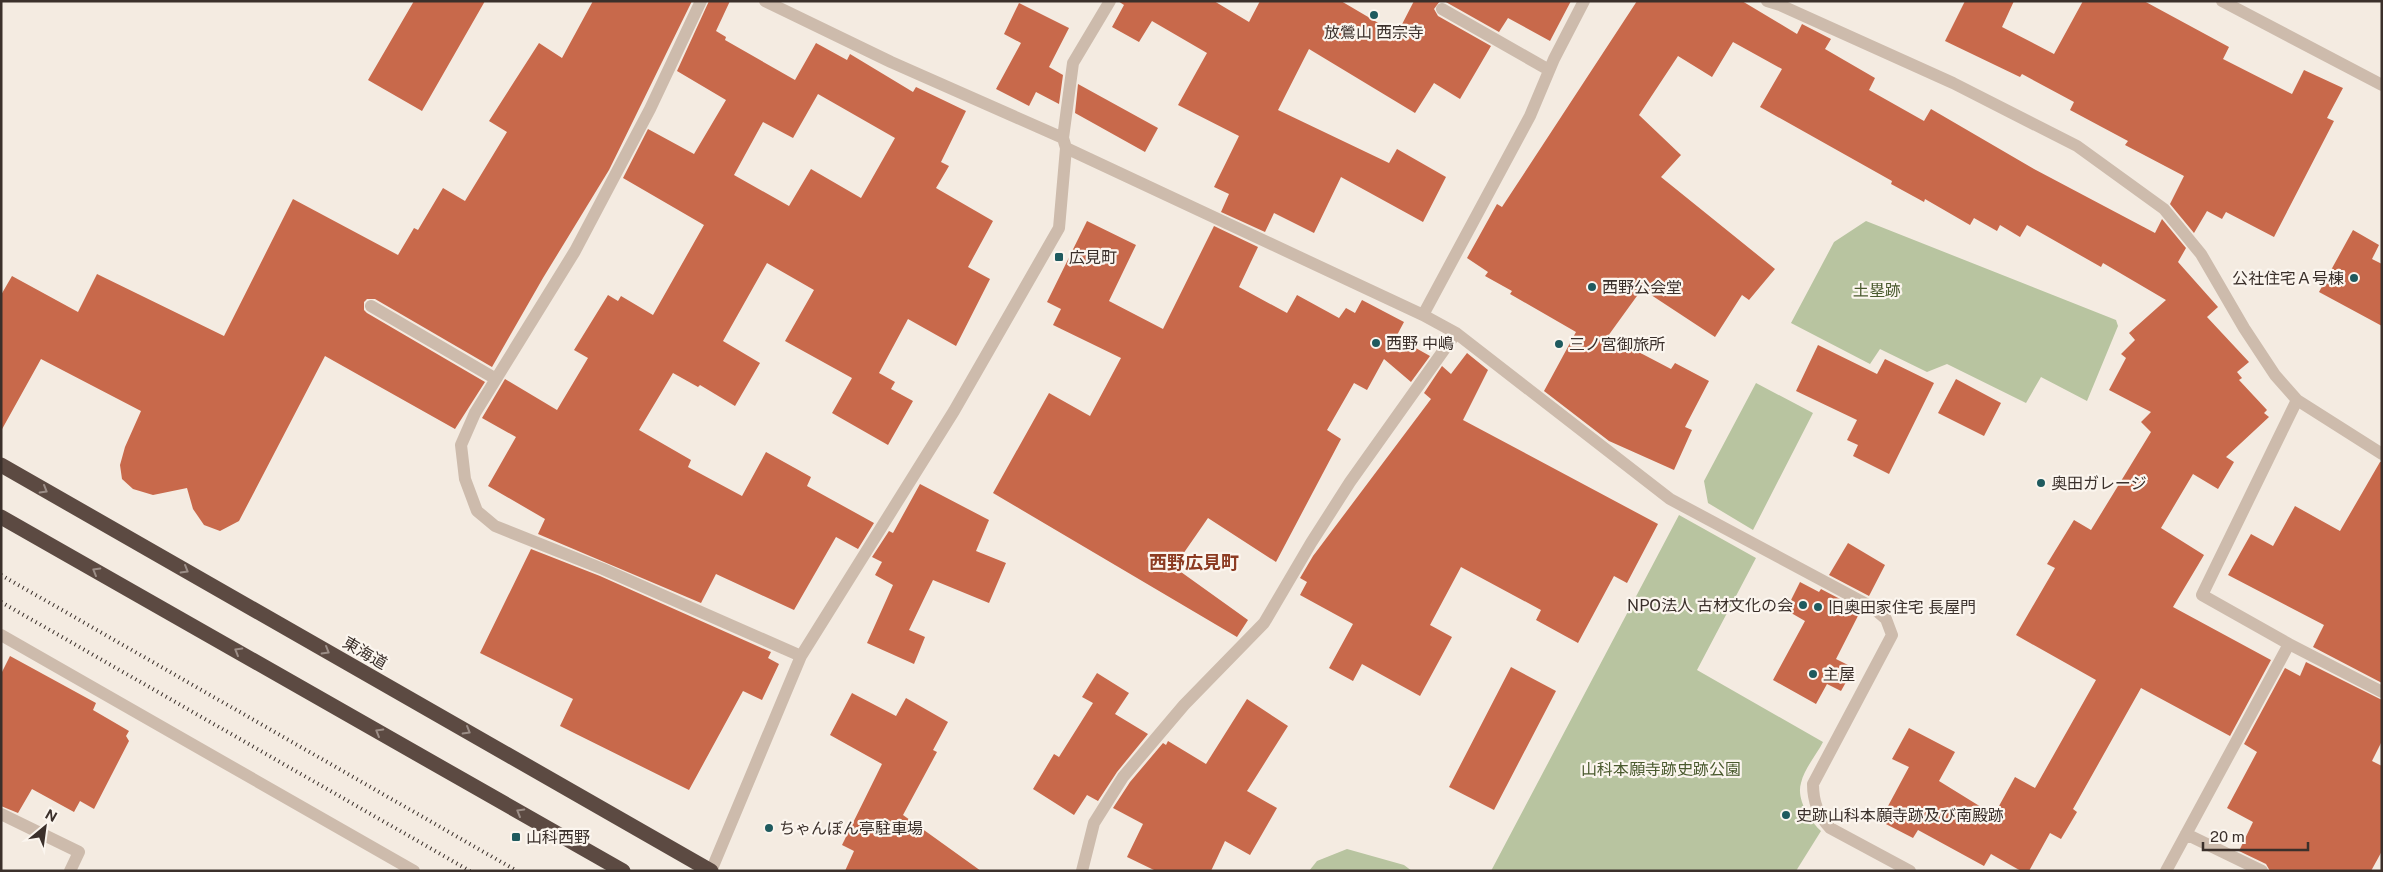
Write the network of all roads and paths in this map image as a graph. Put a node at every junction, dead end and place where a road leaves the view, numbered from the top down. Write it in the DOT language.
graph roads {
  1 [pos="701,1"];
  2 [pos="765,1"];
  3 [pos="1110,1"];
  4 [pos="1584,1"];
  5 [pos="1767,1"];
  6 [pos="2222,1"];
  7 [pos="1442,9"];
  8 [pos="1549,70"];
  9 [pos="2382,86"];
  10 [pos="1064,143"];
  11 [pos="371,306"];
  12 [pos="1422,315"];
  13 [pos="1456,333"];
  14 [pos="496,379"];
  15 [pos="2298,400"];
  16 [pos="2382,454"];
  17 [pos="1,465"];
  18 [pos="1,517"];
  19 [pos="1,635"];
  20 [pos="2288,644"];
  21 [pos="801,656"];
  22 [pos="2382,692"];
  23 [pos="1,814"];
  24 [pos="2186,834"];
  25 [pos="70,871"];
  26 [pos="414,871"];
  27 [pos="623,871"];
  28 [pos="711,871"];
  29 [pos="1082,871"];
  30 [pos="1910,871"];
  31 [pos="2166,871"];
  32 [pos="2262,871"];
  1 -- 14 [label="street"];
  2 -- 10 [label="street"];
  3 -- 10 [label="street"];
  4 -- 8 [label="street"];
  5 -- 15 [label="street"];
  6 -- 9 [label="street"];
  7 -- 8 [label="street"];
  8 -- 12 [label="street"];
  10 -- 12 [label="street"];
  10 -- 21 [label="street"];
  11 -- 14 [label="street"];
  12 -- 13 [label="street"];
  13 -- 29 [label="street"];
  13 -- 30 [label="street"];
  14 -- 21 [label="street"];
  15 -- 16 [label="street"];
  15 -- 20 [label="street"];
  17 -- 28 [label="highway, 東海道, one-way"];
  27 -- 18 [label="highway, one-way"];
  19 -- 26 [label="street"];
  20 -- 22 [label="street"];
  20 -- 24 [label="street"];
  21 -- 28 [label="street"];
  23 -- 25 [label="street"];
  24 -- 31 [label="street"];
  24 -- 32 [label="street"];
}
